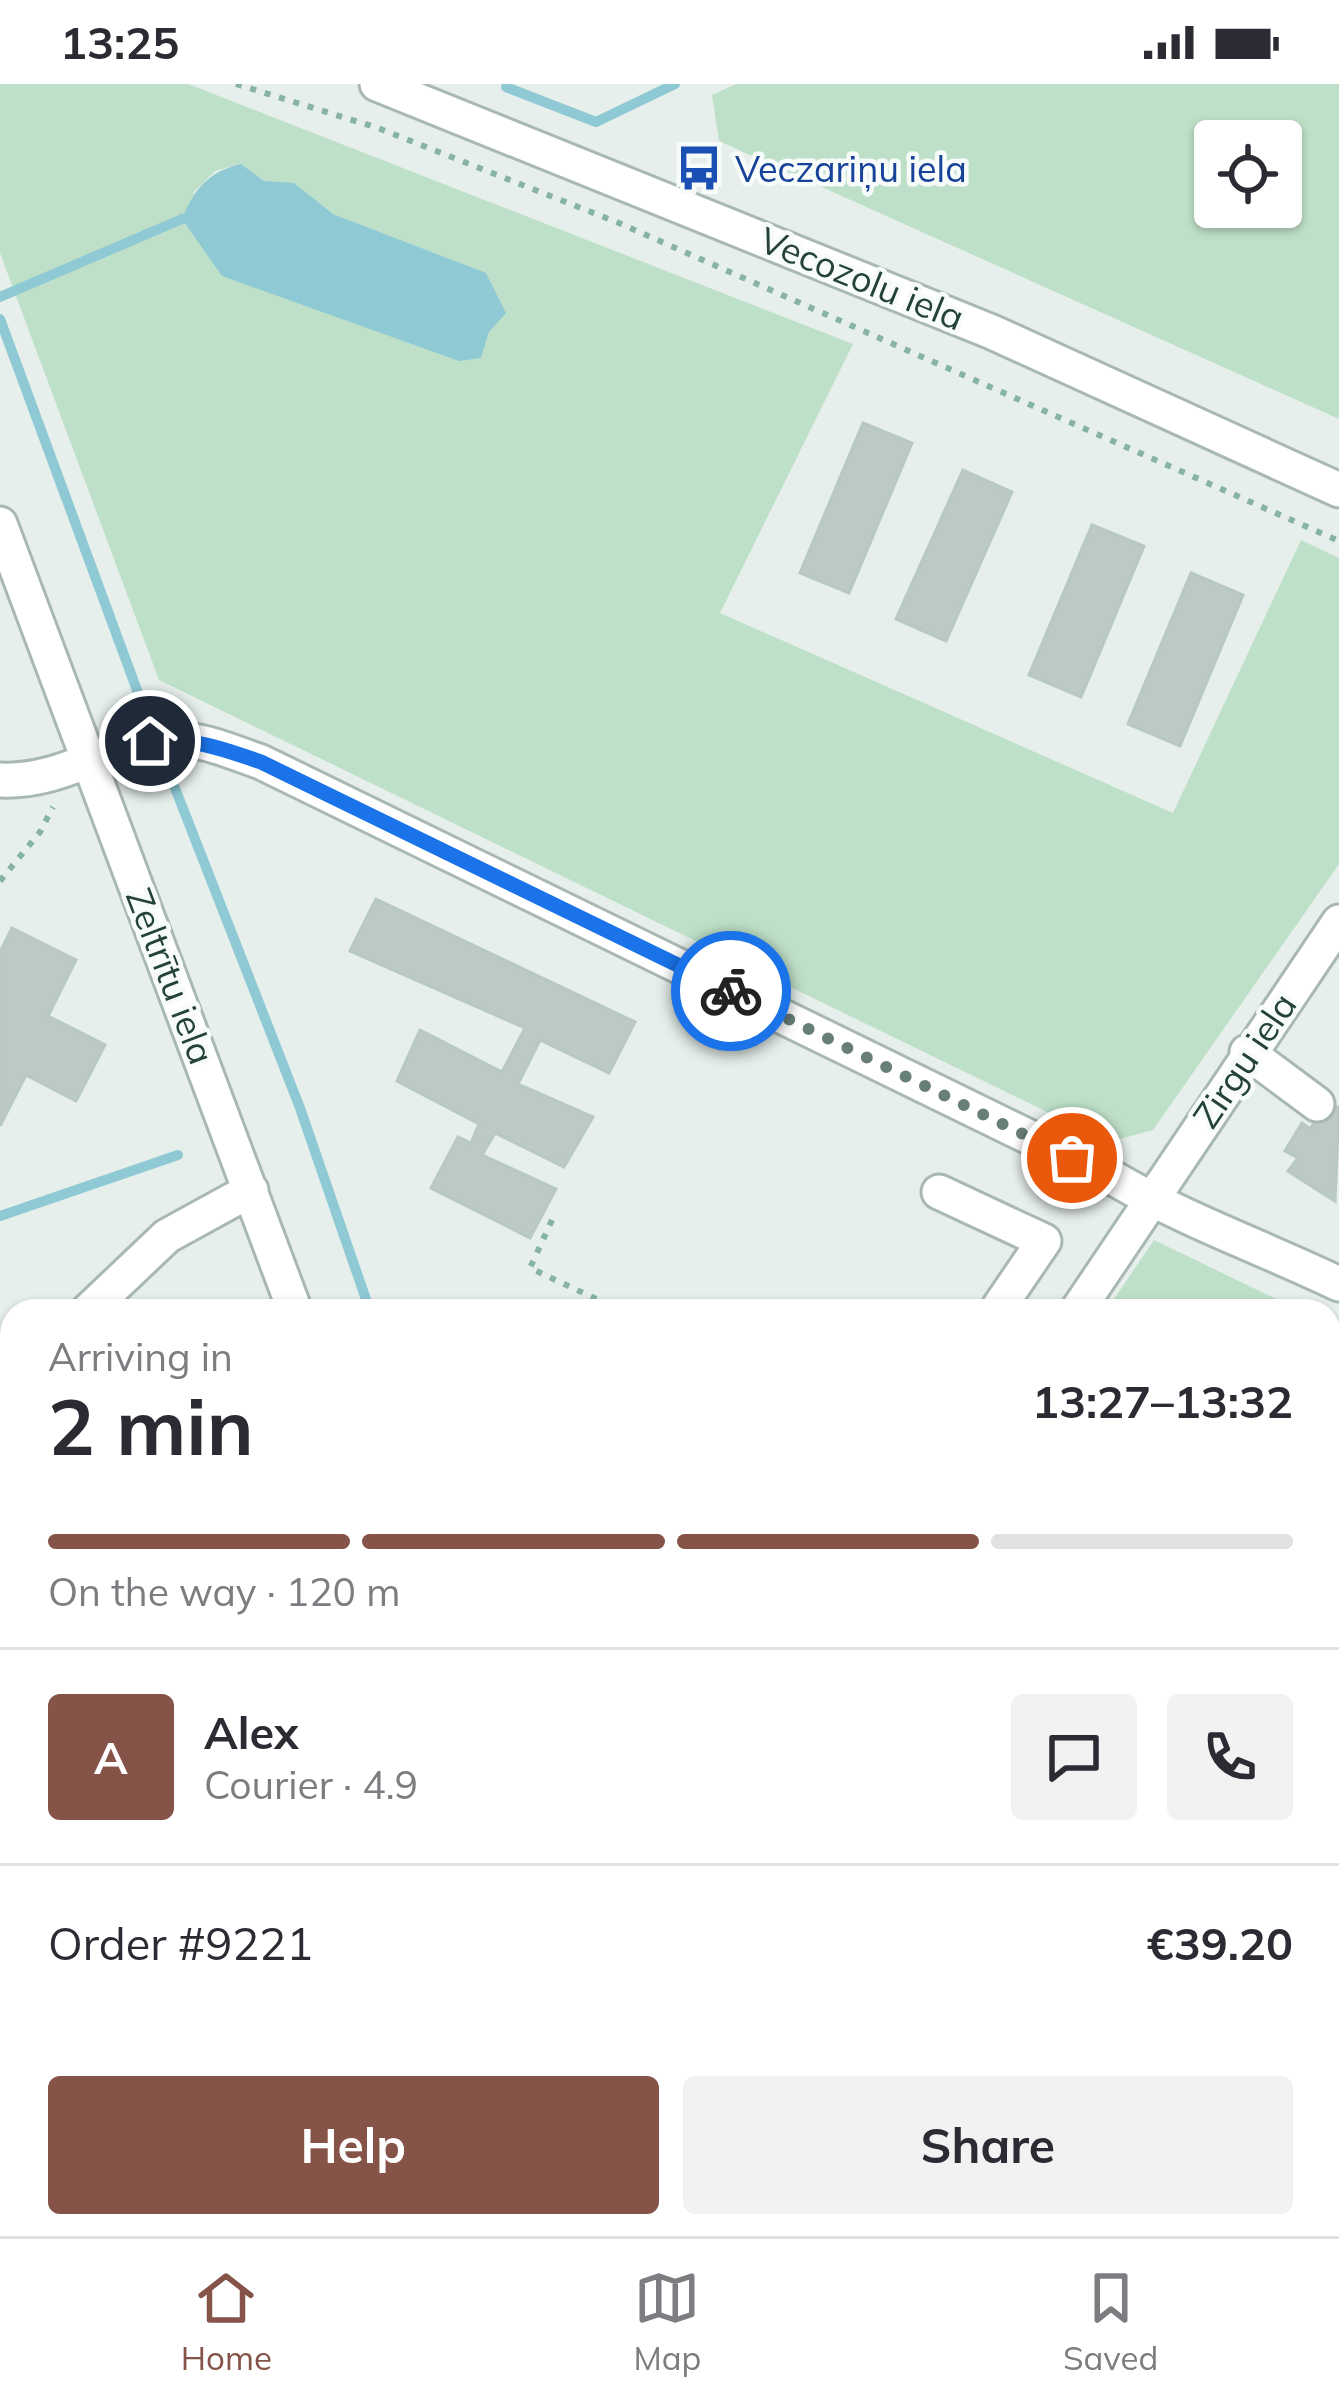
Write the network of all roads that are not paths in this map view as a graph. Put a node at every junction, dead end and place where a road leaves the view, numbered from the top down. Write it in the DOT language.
graph roads {
  1 [pos="377,84"];
  2 [pos="428,94"];
  3 [pos="1339,490"];
  4 [pos="0,524"];
  5 [pos="88,763"];
  6 [pos="0,780"];
  7 [pos="1339,922"];
  8 [pos="1247,1052"];
  9 [pos="1318,1103"];
  10 [pos="251,1190"];
  11 [pos="939,1192"];
  12 [pos="1152,1200"];
  13 [pos="1339,1284"];
  14 [pos="101,1299"];
  15 [pos="291,1299"];
  16 [pos="1007,1299"];
  17 [pos="1085,1299"];
  1 -- 2 [label="street, Vecozolu iela"];
  2 -- 3 [label="street, Vecozolu iela"];
  4 -- 5 [label="street, Zeltrītu iela"];
  5 -- 6 [label="street"];
  5 -- 10 [label="street, Zeltrītu iela"];
  5 -- 12 [label="street"];
  7 -- 8 [label="street, Zirgu iela"];
  8 -- 9 [label="street"];
  8 -- 12 [label="street, Zirgu iela"];
  10 -- 14 [label="street"];
  10 -- 15 [label="street, Zeltrītu iela"];
  11 -- 16 [label="street"];
  12 -- 13 [label="street"];
  12 -- 17 [label="street, Zirgu iela"];
}
